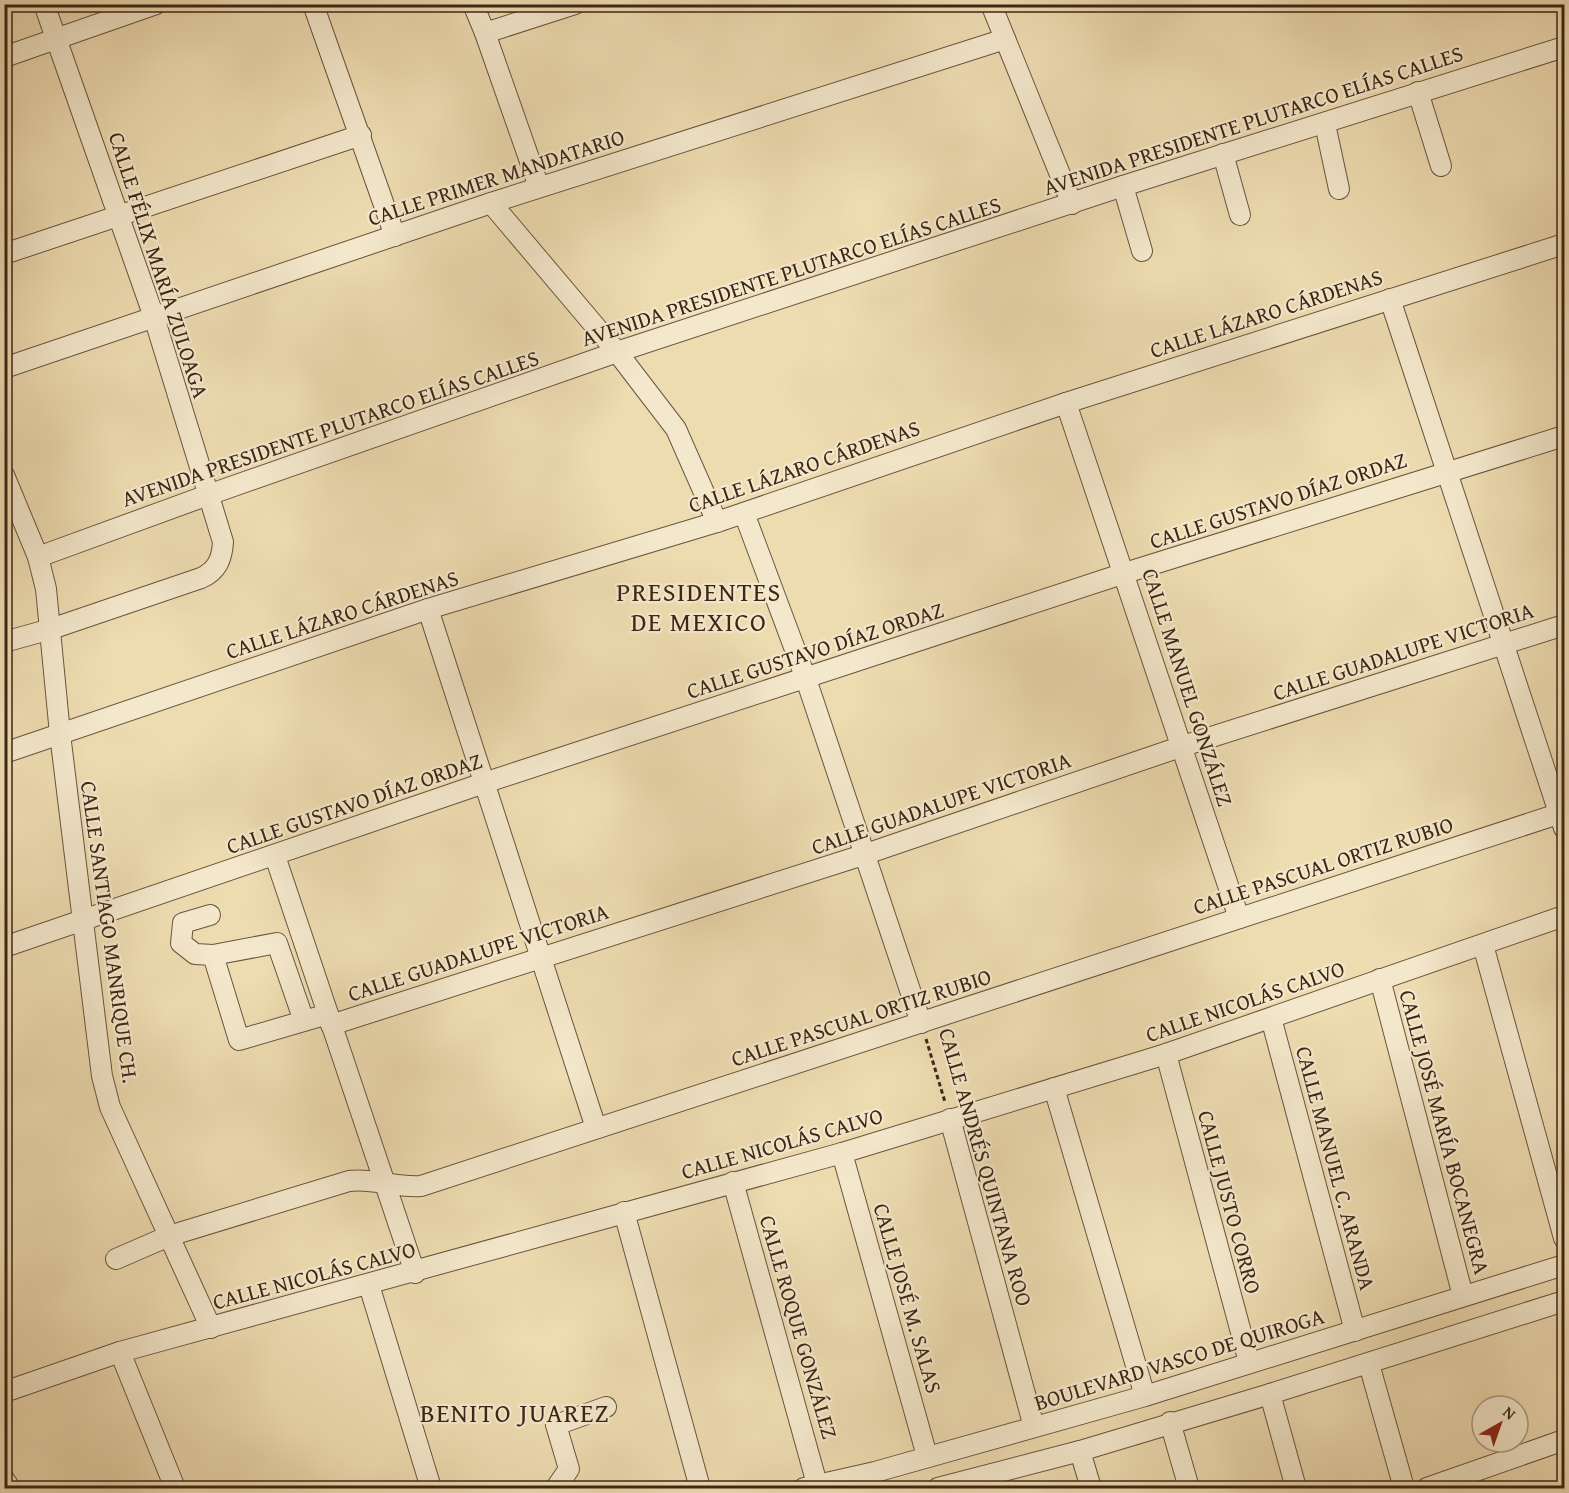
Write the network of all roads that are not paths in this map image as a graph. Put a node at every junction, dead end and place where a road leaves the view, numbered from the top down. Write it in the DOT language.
graph roads {
  1 [pos="44,4"];
  2 [pos="156,4"];
  3 [pos="314,4"];
  4 [pos="473,4"];
  5 [pos="575,4"];
  6 [pos="991,4"];
  7 [pos="486,33"];
  8 [pos="1005,39"];
  9 [pos="58,40"];
  10 [pos="1564,47"];
  11 [pos="4,57"];
  12 [pos="1418,92"];
  13 [pos="1325,124"];
  14 [pos="361,135"];
  15 [pos="1223,154"];
  16 [pos="1441,166"];
  17 [pos="1124,186"];
  18 [pos="538,187"];
  19 [pos="1339,189"];
  20 [pos="491,203"];
  21 [pos="1072,204"];
  22 [pos="1240,215"];
  23 [pos="118,216"];
  24 [pos="396,236"];
  25 [pos="1564,244"];
  26 [pos="1142,251"];
  27 [pos="4,254"];
  28 [pos="1390,299"];
  29 [pos="154,318"];
  30 [pos="617,352"];
  31 [pos="4,368"];
  32 [pos="1066,403"];
  33 [pos="1564,436"];
  34 [pos="1445,472"];
  35 [pos="4,475"];
  36 [pos="208,495"];
  37 [pos="744,513"];
  38 [pos="717,522"];
  39 [pos="38,557"];
  40 [pos="1125,573"];
  41 [pos="428,609"];
  42 [pos="1564,625"];
  43 [pos="51,629"];
  44 [pos="4,642"];
  45 [pos="1503,645"];
  46 [pos="806,680"];
  47 [pos="60,734"];
  48 [pos="1183,746"];
  49 [pos="4,753"];
  50 [pos="484,783"];
  51 [pos="1563,818"];
  52 [pos="863,855"];
  53 [pos="275,856"];
  54 [pos="210,915"];
  55 [pos="1564,916"];
  56 [pos="84,918"];
  57 [pos="1239,918"];
  58 [pos="1483,945"];
  59 [pos="4,947"];
  60 [pos="213,955"];
  61 [pos="540,956"];
  62 [pos="1380,979"];
  63 [pos="1271,1018"];
  64 [pos="330,1019"];
  65 [pos="304,1020"];
  66 [pos="921,1023"];
  67 [pos="1166,1054"];
  68 [pos="1054,1088"];
  69 [pos="950,1119"];
  70 [pos="596,1128"];
  71 [pos="842,1152"];
  72 [pos="383,1182"];
  73 [pos="734,1182"];
  74 [pos="624,1212"];
  75 [pos="169,1236"];
  76 [pos="1564,1238"];
  77 [pos="116,1259"];
  78 [pos="1564,1265"];
  79 [pos="415,1273"];
  80 [pos="369,1285"];
  81 [pos="1463,1296"];
  82 [pos="1564,1301"];
  83 [pos="211,1328"];
  84 [pos="1355,1331"];
  85 [pos="120,1353"];
  86 [pos="1249,1362"];
  87 [pos="1369,1364"];
  88 [pos="4,1392"];
  89 [pos="1270,1394"];
  90 [pos="1145,1396"];
  91 [pos="606,1407"];
  92 [pos="1170,1422"];
  93 [pos="1034,1427"];
  94 [pos="1564,1440"];
  95 [pos="1080,1450"];
  96 [pos="927,1456"];
  97 [pos="4,1479"];
  98 [pos="878,1480"];
  99 [pos="984,1483"];
  100 [pos="811,1486"];
  101 [pos="10,1488"];
  102 [pos="176,1488"];
  103 [pos="431,1488"];
  104 [pos="556,1488"];
  105 [pos="700,1488"];
  106 [pos="938,1488"];
  107 [pos="1091,1488"];
  108 [pos="1189,1488"];
  109 [pos="1296,1488"];
  110 [pos="1404,1488"];
  111 [pos="1427,1488"];
  1 -- 9 [label="street, CALLE FÉLIX MARÍA ZULOAGA"];
  2 -- 9 [label="street"];
  3 -- 14 [label="street"];
  4 -- 7 [label="street"];
  5 -- 7 [label="street"];
  6 -- 8 [label="street"];
  7 -- 18 [label="street"];
  8 -- 18 [label="street, CALLE PRIMER MANDATARIO"];
  8 -- 21 [label="street"];
  9 -- 11 [label="street"];
  9 -- 23 [label="street, CALLE FÉLIX MARÍA ZULOAGA"];
  10 -- 12 [label="street, AVENIDA PRESIDENTE PLUTARCO ELÍAS CALLES"];
  12 -- 13 [label="street, AVENIDA PRESIDENTE PLUTARCO ELÍAS CALLES"];
  12 -- 16 [label="street"];
  13 -- 15 [label="street, AVENIDA PRESIDENTE PLUTARCO ELÍAS CALLES"];
  13 -- 19 [label="street"];
  14 -- 23 [label="street"];
  14 -- 24 [label="street"];
  15 -- 17 [label="street, AVENIDA PRESIDENTE PLUTARCO ELÍAS CALLES"];
  15 -- 22 [label="street"];
  17 -- 21 [label="street, AVENIDA PRESIDENTE PLUTARCO ELÍAS CALLES"];
  17 -- 26 [label="street"];
  18 -- 20 [label="street, CALLE PRIMER MANDATARIO"];
  20 -- 24 [label="street, CALLE PRIMER MANDATARIO"];
  20 -- 30 [label="street"];
  21 -- 30 [label="street, AVENIDA PRESIDENTE PLUTARCO ELÍAS CALLES"];
  23 -- 27 [label="street"];
  23 -- 29 [label="street, CALLE FÉLIX MARÍA ZULOAGA"];
  24 -- 29 [label="street, CALLE PRIMER MANDATARIO"];
  25 -- 28 [label="street, CALLE LÁZARO CÁRDENAS"];
  28 -- 32 [label="street, CALLE LÁZARO CÁRDENAS"];
  28 -- 34 [label="street"];
  29 -- 31 [label="street, CALLE PRIMER MANDATARIO"];
  29 -- 36 [label="street, CALLE FÉLIX MARÍA ZULOAGA"];
  30 -- 36 [label="street, AVENIDA PRESIDENTE PLUTARCO ELÍAS CALLES"];
  30 -- 38 [label="street"];
  32 -- 37 [label="street, CALLE LÁZARO CÁRDENAS"];
  32 -- 40 [label="street, CALLE MANUEL GONZÁLEZ"];
  33 -- 34 [label="street, CALLE GUSTAVO DÍAZ ORDAZ"];
  34 -- 40 [label="street, CALLE GUSTAVO DÍAZ ORDAZ"];
  34 -- 45 [label="street"];
  35 -- 39 [label="street, CALLE SANTIAGO MANRIQUE CH."];
  36 -- 39 [label="street, AVENIDA PRESIDENTE PLUTARCO ELÍAS CALLES"];
  36 -- 43 [label="street, CALLE FÉLIX MARÍA ZULOAGA"];
  37 -- 38 [label="street, CALLE LÁZARO CÁRDENAS"];
  37 -- 46 [label="street, CALLE ANDRÉS QUINTANA ROO"];
  38 -- 41 [label="street, CALLE LÁZARO CÁRDENAS"];
  39 -- 43 [label="street, CALLE SANTIAGO MANRIQUE CH."];
  40 -- 46 [label="street, CALLE GUSTAVO DÍAZ ORDAZ"];
  40 -- 48 [label="street, CALLE MANUEL GONZÁLEZ"];
  41 -- 47 [label="street, CALLE LÁZARO CÁRDENAS"];
  41 -- 50 [label="street"];
  42 -- 45 [label="street, CALLE GUADALUPE VICTORIA"];
  43 -- 44 [label="street"];
  43 -- 47 [label="street, CALLE SANTIAGO MANRIQUE CH."];
  45 -- 48 [label="street, CALLE GUADALUPE VICTORIA"];
  45 -- 51 [label="street"];
  46 -- 50 [label="street, CALLE GUSTAVO DÍAZ ORDAZ"];
  46 -- 52 [label="street, CALLE ANDRÉS QUINTANA ROO"];
  47 -- 49 [label="street, CALLE LÁZARO CÁRDENAS"];
  47 -- 56 [label="street, CALLE SANTIAGO MANRIQUE CH."];
  48 -- 52 [label="street, CALLE GUADALUPE VICTORIA"];
  48 -- 57 [label="street, CALLE MANUEL GONZÁLEZ"];
  50 -- 53 [label="street, CALLE GUSTAVO DÍAZ ORDAZ"];
  50 -- 61 [label="street"];
  51 -- 57 [label="street, CALLE PASCUAL ORTIZ RUBIO"];
  52 -- 61 [label="street, CALLE GUADALUPE VICTORIA"];
  52 -- 66 [label="street, CALLE ANDRÉS QUINTANA ROO"];
  53 -- 56 [label="street, CALLE GUSTAVO DÍAZ ORDAZ"];
  53 -- 64 [label="street"];
  54 -- 60 [label="street"];
  55 -- 58 [label="street, CALLE NICOLÁS CALVO"];
  56 -- 59 [label="street, CALLE GUSTAVO DÍAZ ORDAZ"];
  56 -- 75 [label="street, CALLE SANTIAGO MANRIQUE CH."];
  57 -- 66 [label="street, CALLE PASCUAL ORTIZ RUBIO"];
  58 -- 62 [label="street, CALLE NICOLÁS CALVO"];
  58 -- 76 [label="street"];
  60 -- 65 [label="street"];
  60 -- 65 [label="street, CALLE GUADALUPE VICTORIA"];
  61 -- 64 [label="street, CALLE GUADALUPE VICTORIA"];
  61 -- 70 [label="street"];
  62 -- 63 [label="street, CALLE NICOLÁS CALVO"];
  62 -- 81 [label="street, CALLE JOSÉ MARÍA BOCANEGRA"];
  63 -- 67 [label="street, CALLE NICOLÁS CALVO"];
  63 -- 84 [label="street, CALLE MANUEL C. ARANDA"];
  64 -- 65 [label="street, CALLE GUADALUPE VICTORIA"];
  64 -- 72 [label="street"];
  66 -- 70 [label="street, CALLE PASCUAL ORTIZ RUBIO"];
  67 -- 68 [label="street, CALLE NICOLÁS CALVO"];
  67 -- 86 [label="street, CALLE JUSTO CORRO"];
  68 -- 69 [label="street, CALLE NICOLÁS CALVO"];
  68 -- 90 [label="street"];
  69 -- 71 [label="street, CALLE NICOLÁS CALVO"];
  69 -- 93 [label="street, CALLE ANDRÉS QUINTANA ROO"];
  70 -- 72 [label="street, CALLE PASCUAL ORTIZ RUBIO"];
  71 -- 73 [label="street, CALLE NICOLÁS CALVO"];
  71 -- 96 [label="street, CALLE JOSÉ M. SALAS"];
  72 -- 75 [label="street, CALLE PASCUAL ORTIZ RUBIO"];
  72 -- 79 [label="street"];
  73 -- 74 [label="street, CALLE NICOLÁS CALVO"];
  73 -- 100 [label="street, CALLE ROQUE GONZÁLEZ"];
  74 -- 79 [label="street, CALLE NICOLÁS CALVO"];
  74 -- 105 [label="street"];
  75 -- 77 [label="street, CALLE PASCUAL ORTIZ RUBIO"];
  75 -- 83 [label="street, CALLE SANTIAGO MANRIQUE CH."];
  78 -- 81 [label="street, BOULEVARD VASCO DE QUIROGA"];
  79 -- 80 [label="street, CALLE NICOLÁS CALVO"];
  80 -- 83 [label="street, CALLE NICOLÁS CALVO"];
  80 -- 103 [label="street"];
  81 -- 84 [label="street, BOULEVARD VASCO DE QUIROGA"];
  82 -- 87 [label="street"];
  83 -- 85 [label="street, CALLE NICOLÁS CALVO"];
  84 -- 86 [label="street, BOULEVARD VASCO DE QUIROGA"];
  85 -- 88 [label="street, CALLE NICOLÁS CALVO"];
  85 -- 102 [label="street"];
  86 -- 90 [label="street, BOULEVARD VASCO DE QUIROGA"];
  87 -- 89 [label="street"];
  87 -- 110 [label="street"];
  89 -- 92 [label="street"];
  89 -- 109 [label="street"];
  90 -- 93 [label="street, BOULEVARD VASCO DE QUIROGA"];
  91 -- 104 [label="street"];
  92 -- 95 [label="street"];
  92 -- 108 [label="street"];
  93 -- 96 [label="street, BOULEVARD VASCO DE QUIROGA"];
  94 -- 111 [label="street"];
  95 -- 99 [label="street"];
  95 -- 107 [label="street"];
  96 -- 98 [label="street, BOULEVARD VASCO DE QUIROGA"];
  97 -- 101 [label="street"];
  98 -- 100 [label="street, BOULEVARD VASCO DE QUIROGA"];
  99 -- 106 [label="street"];
}
